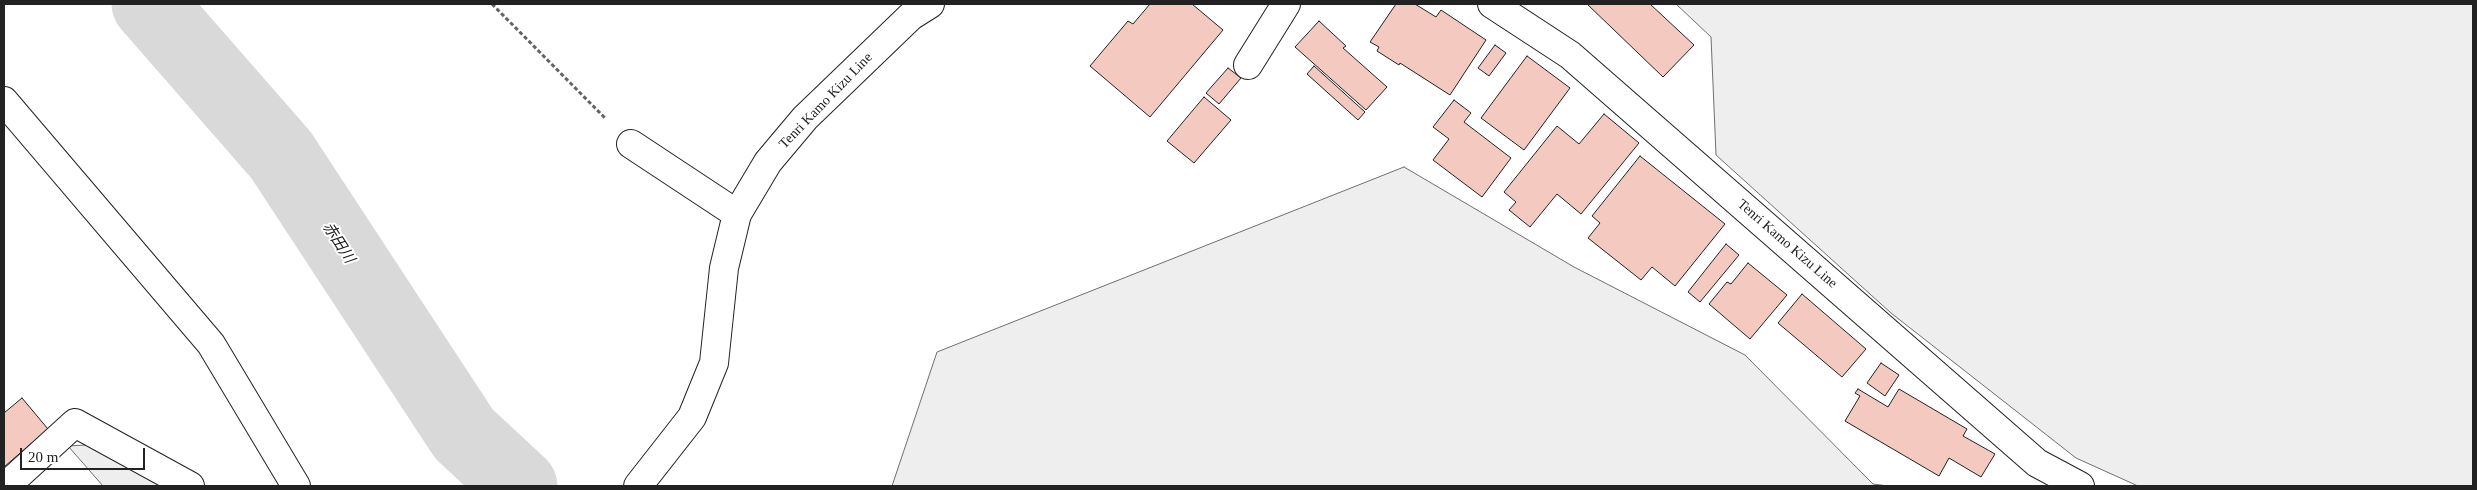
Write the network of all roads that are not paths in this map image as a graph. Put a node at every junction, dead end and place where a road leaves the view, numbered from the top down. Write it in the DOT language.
graph roads {
  1 [pos="930,4"];
  2 [pos="1286,4"];
  3 [pos="1492,4"];
  4 [pos="1248,65"];
  5 [pos="4,101"];
  6 [pos="631,144"];
  7 [pos="737,214"];
  8 [pos="6,486"];
  9 [pos="190,486"];
  10 [pos="296,486"];
  11 [pos="638,486"];
  12 [pos="2080,486"];
  1 -- 7 [label="main road, Tenri Kamo Kizu Line"];
  2 -- 4 [label="main road"];
  3 -- 12 [label="main road, Tenri Kamo Kizu Line"];
  5 -- 10 [label="main road"];
  6 -- 7 [label="main road"];
  7 -- 11 [label="main road, Tenri Kamo Kizu Line"];
  8 -- 9 [label="main road"];
}
